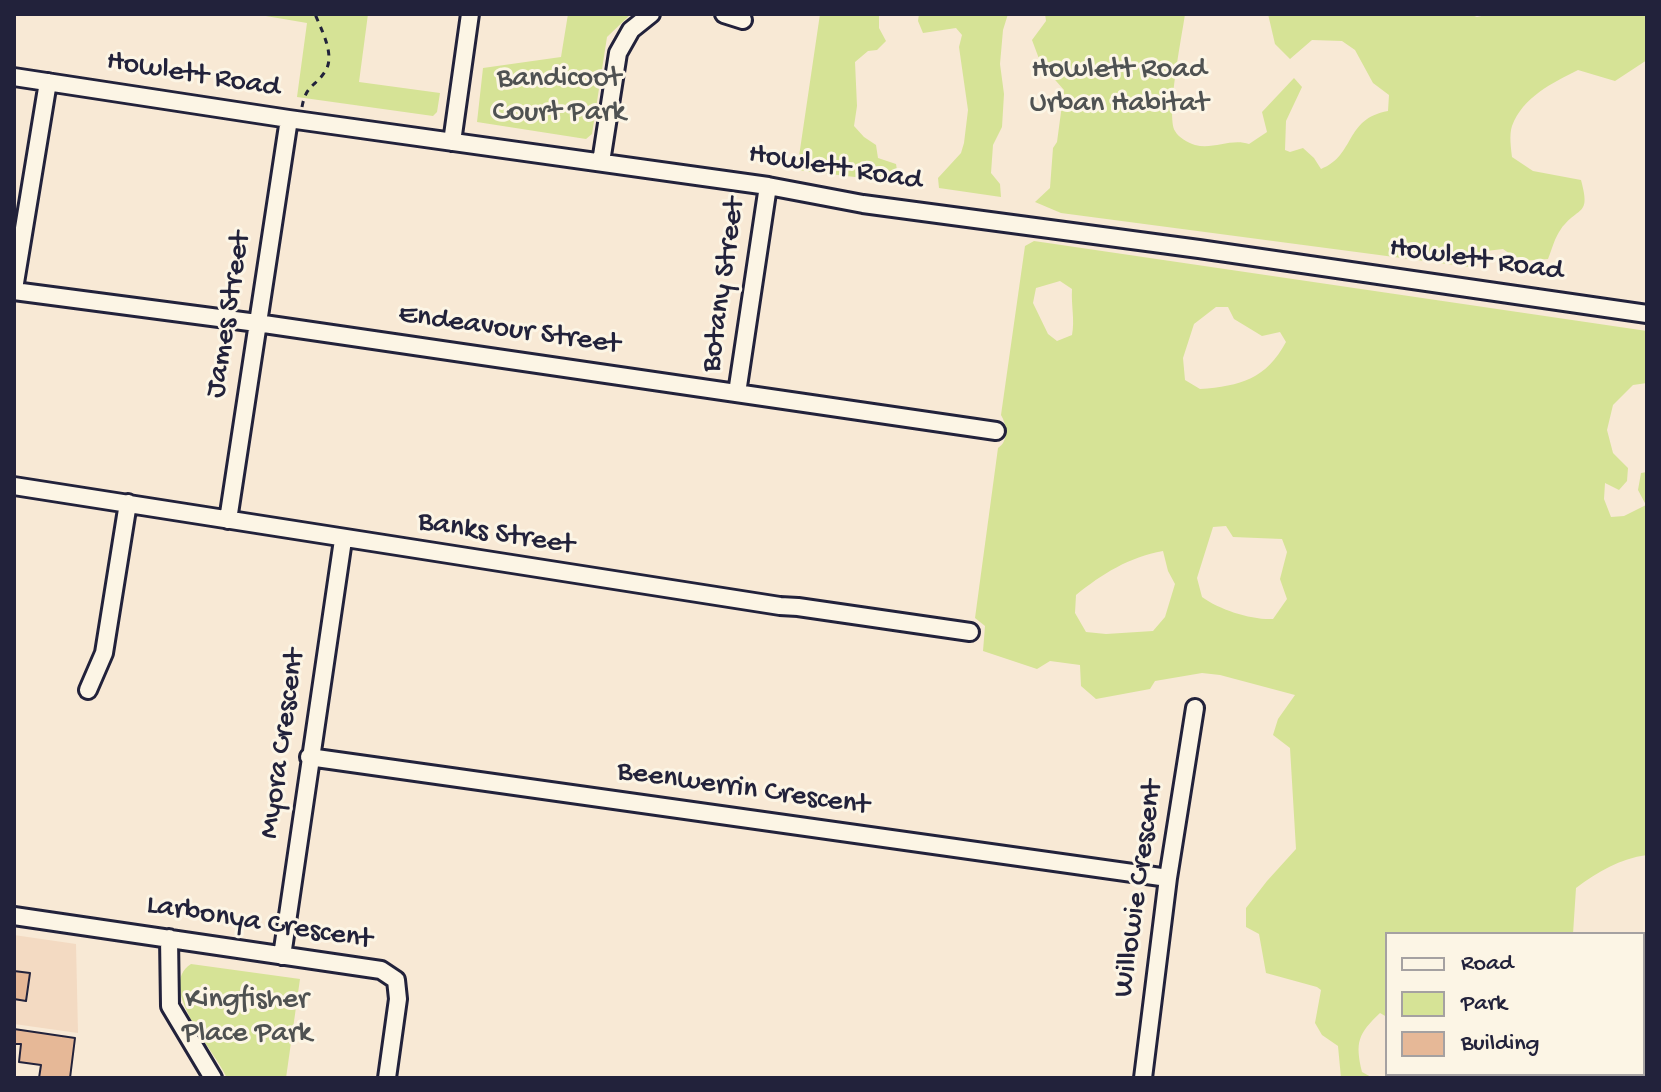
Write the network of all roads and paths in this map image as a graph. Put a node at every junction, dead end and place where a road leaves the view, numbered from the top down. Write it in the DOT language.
graph roads {
  1 [pos="315,14"];
  2 [pos="470,14"];
  3 [pos="651,14"];
  4 [pos="724,14"];
  5 [pos="743,20"];
  6 [pos="14,77"];
  7 [pos="48,82"];
  8 [pos="294,120"];
  9 [pos="452,142"];
  10 [pos="601,162"];
  11 [pos="768,186"];
  12 [pos="14,290"];
  13 [pos="1647,314"];
  14 [pos="257,323"];
  15 [pos="737,393"];
  16 [pos="996,431"];
  17 [pos="14,486"];
  18 [pos="128,503"];
  19 [pos="228,520"];
  20 [pos="343,540"];
  21 [pos="970,632"];
  22 [pos="88,690"];
  23 [pos="1195,708"];
  24 [pos="309,757"];
  25 [pos="1168,878"];
  26 [pos="14,916"];
  27 [pos="169,938"];
  28 [pos="282,956"];
  29 [pos="213,1078"];
  30 [pos="387,1078"];
  31 [pos="1143,1078"];
  1 -- 8 [label="path"];
  2 -- 9 [label="street"];
  3 -- 10 [label="street"];
  4 -- 5 [label="street"];
  6 -- 7 [label="street, Howlett Road"];
  7 -- 8 [label="street, Howlett Road"];
  7 -- 12 [label="street"];
  8 -- 9 [label="street, Howlett Road"];
  8 -- 14 [label="street, James Street"];
  9 -- 10 [label="street, Howlett Road"];
  10 -- 11 [label="street, Howlett Road"];
  11 -- 13 [label="street, Howlett Road"];
  11 -- 15 [label="street, Botany Street"];
  12 -- 14 [label="street, Endeavour Street"];
  14 -- 15 [label="street, Endeavour Street"];
  14 -- 19 [label="street, James Street"];
  15 -- 16 [label="street, Endeavour Street"];
  17 -- 18 [label="street, Banks Street"];
  18 -- 19 [label="street, Banks Street"];
  18 -- 22 [label="street"];
  19 -- 20 [label="street, Banks Street"];
  20 -- 21 [label="street, Banks Street"];
  20 -- 24 [label="street, Myora Crescent"];
  23 -- 25 [label="street, Willowie Crescent"];
  24 -- 25 [label="street, Beenwerrin Crescent"];
  24 -- 28 [label="street, Myora Crescent"];
  25 -- 31 [label="street, Willowie Crescent"];
  26 -- 27 [label="street, Larbonya Crescent"];
  27 -- 28 [label="street, Larbonya Crescent"];
  27 -- 29 [label="street"];
  28 -- 30 [label="street, Larbonya Crescent"];
}
